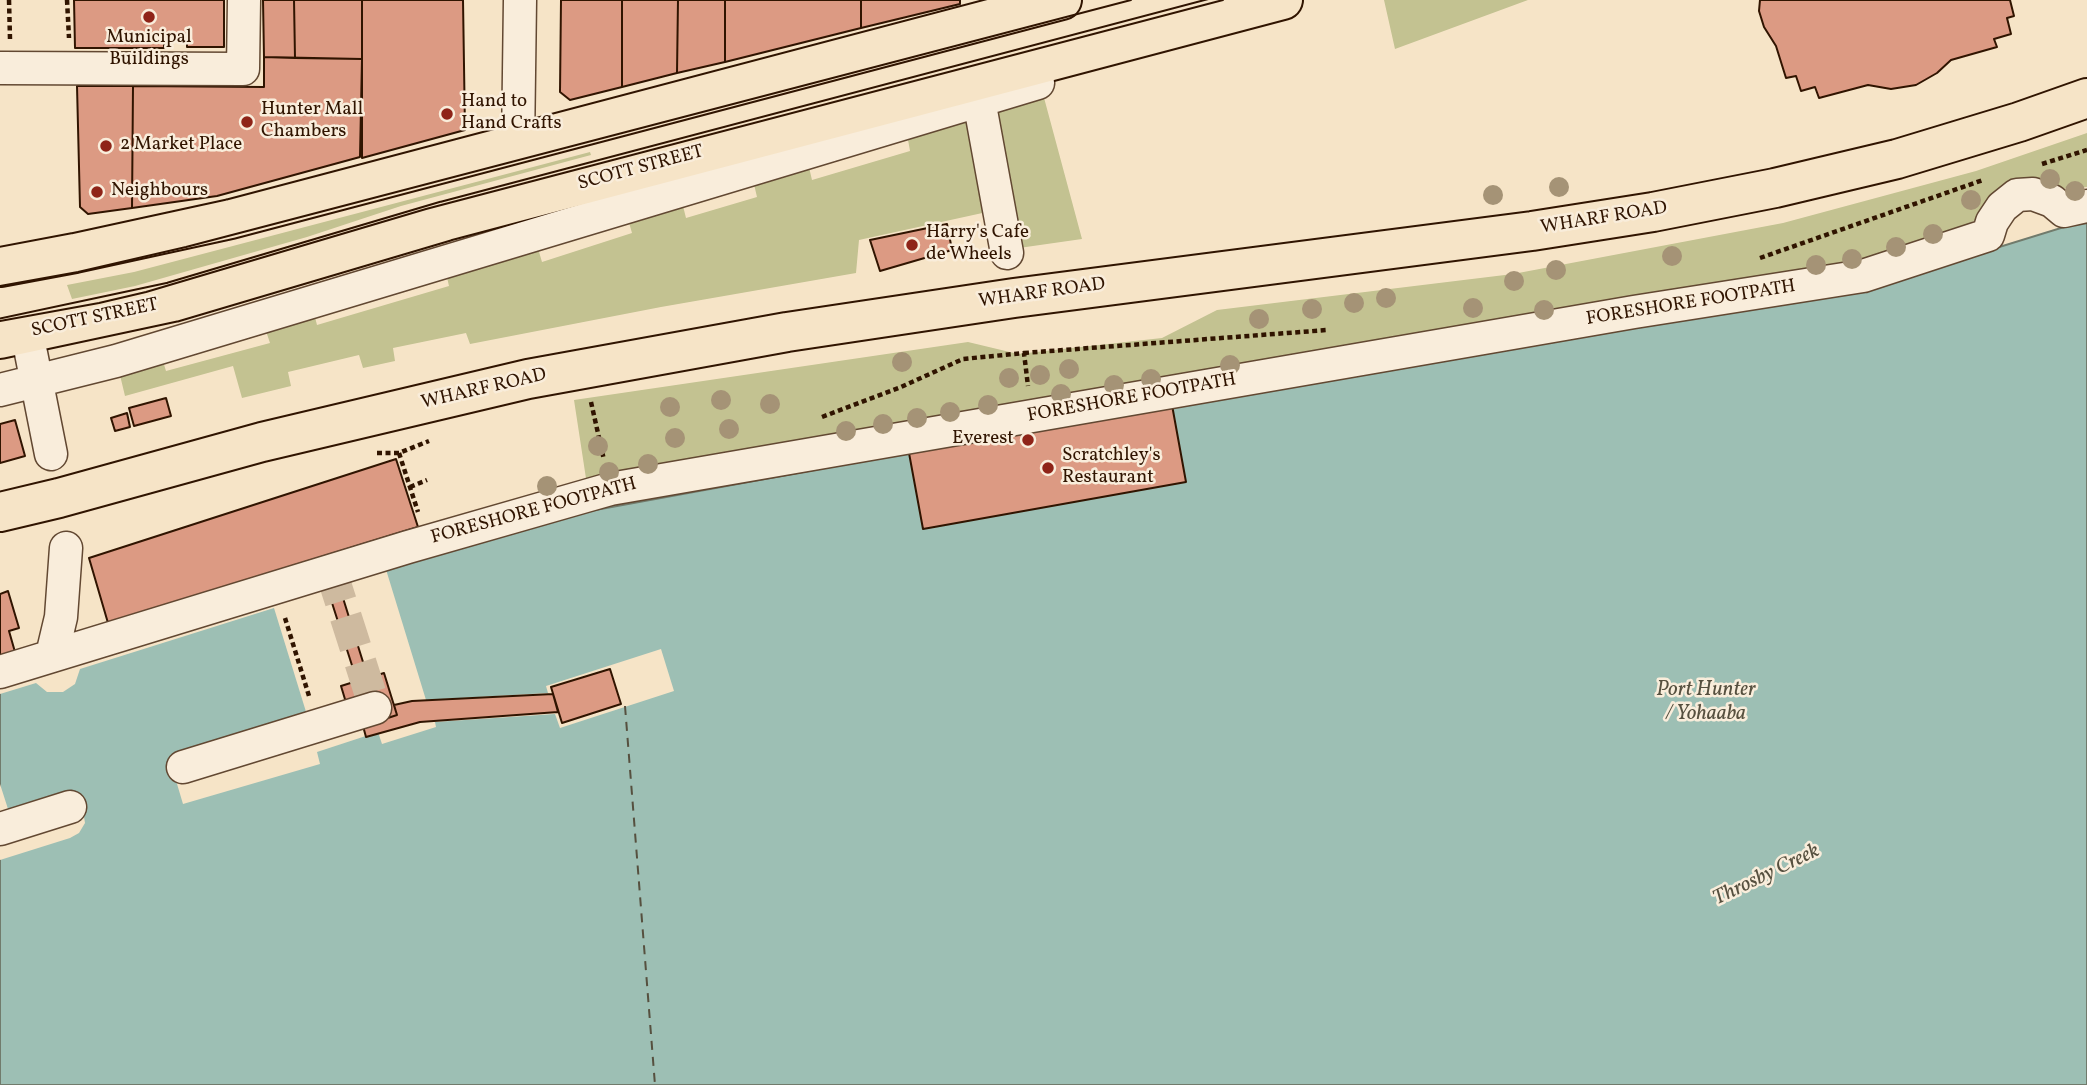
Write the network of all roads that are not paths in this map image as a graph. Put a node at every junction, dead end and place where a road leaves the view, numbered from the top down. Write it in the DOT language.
graph roads {
  1 [pos="244,0"];
  2 [pos="520,0"];
  3 [pos="1062,0"];
  4 [pos="1283,0"];
  5 [pos="5,68"];
  6 [pos="1038,83"];
  7 [pos="979,95"];
  8 [pos="2087,98"];
  9 [pos="518,145"];
  10 [pos="2087,206"];
  11 [pos="1007,253"];
  12 [pos="0,267"];
  13 [pos="23,358"];
  14 [pos="0,390"];
  15 [pos="51,454"];
  16 [pos="0,512"];
  17 [pos="66,548"];
  18 [pos="52,655"];
  19 [pos="0,672"];
  20 [pos="375,708"];
  21 [pos="183,767"];
  22 [pos="70,807"];
  23 [pos="0,829"];
  1 -- 5 [label="street"];
  2 -- 9 [label="street"];
  3 -- 9 [label="main road"];
  4 -- 13 [label="main road, SCOTT STREET"];
  6 -- 7 [label="street"];
  7 -- 11 [label="street"];
  7 -- 13 [label="street"];
  8 -- 16 [label="main road, WHARF ROAD"];
  9 -- 12 [label="main road"];
  10 -- 18 [label="street, FORESHORE FOOTPATH"];
  13 -- 14 [label="street"];
  13 -- 15 [label="street"];
  17 -- 18 [label="street"];
  18 -- 19 [label="street, FORESHORE FOOTPATH"];
  20 -- 21 [label="street"];
  22 -- 23 [label="street"];
}
